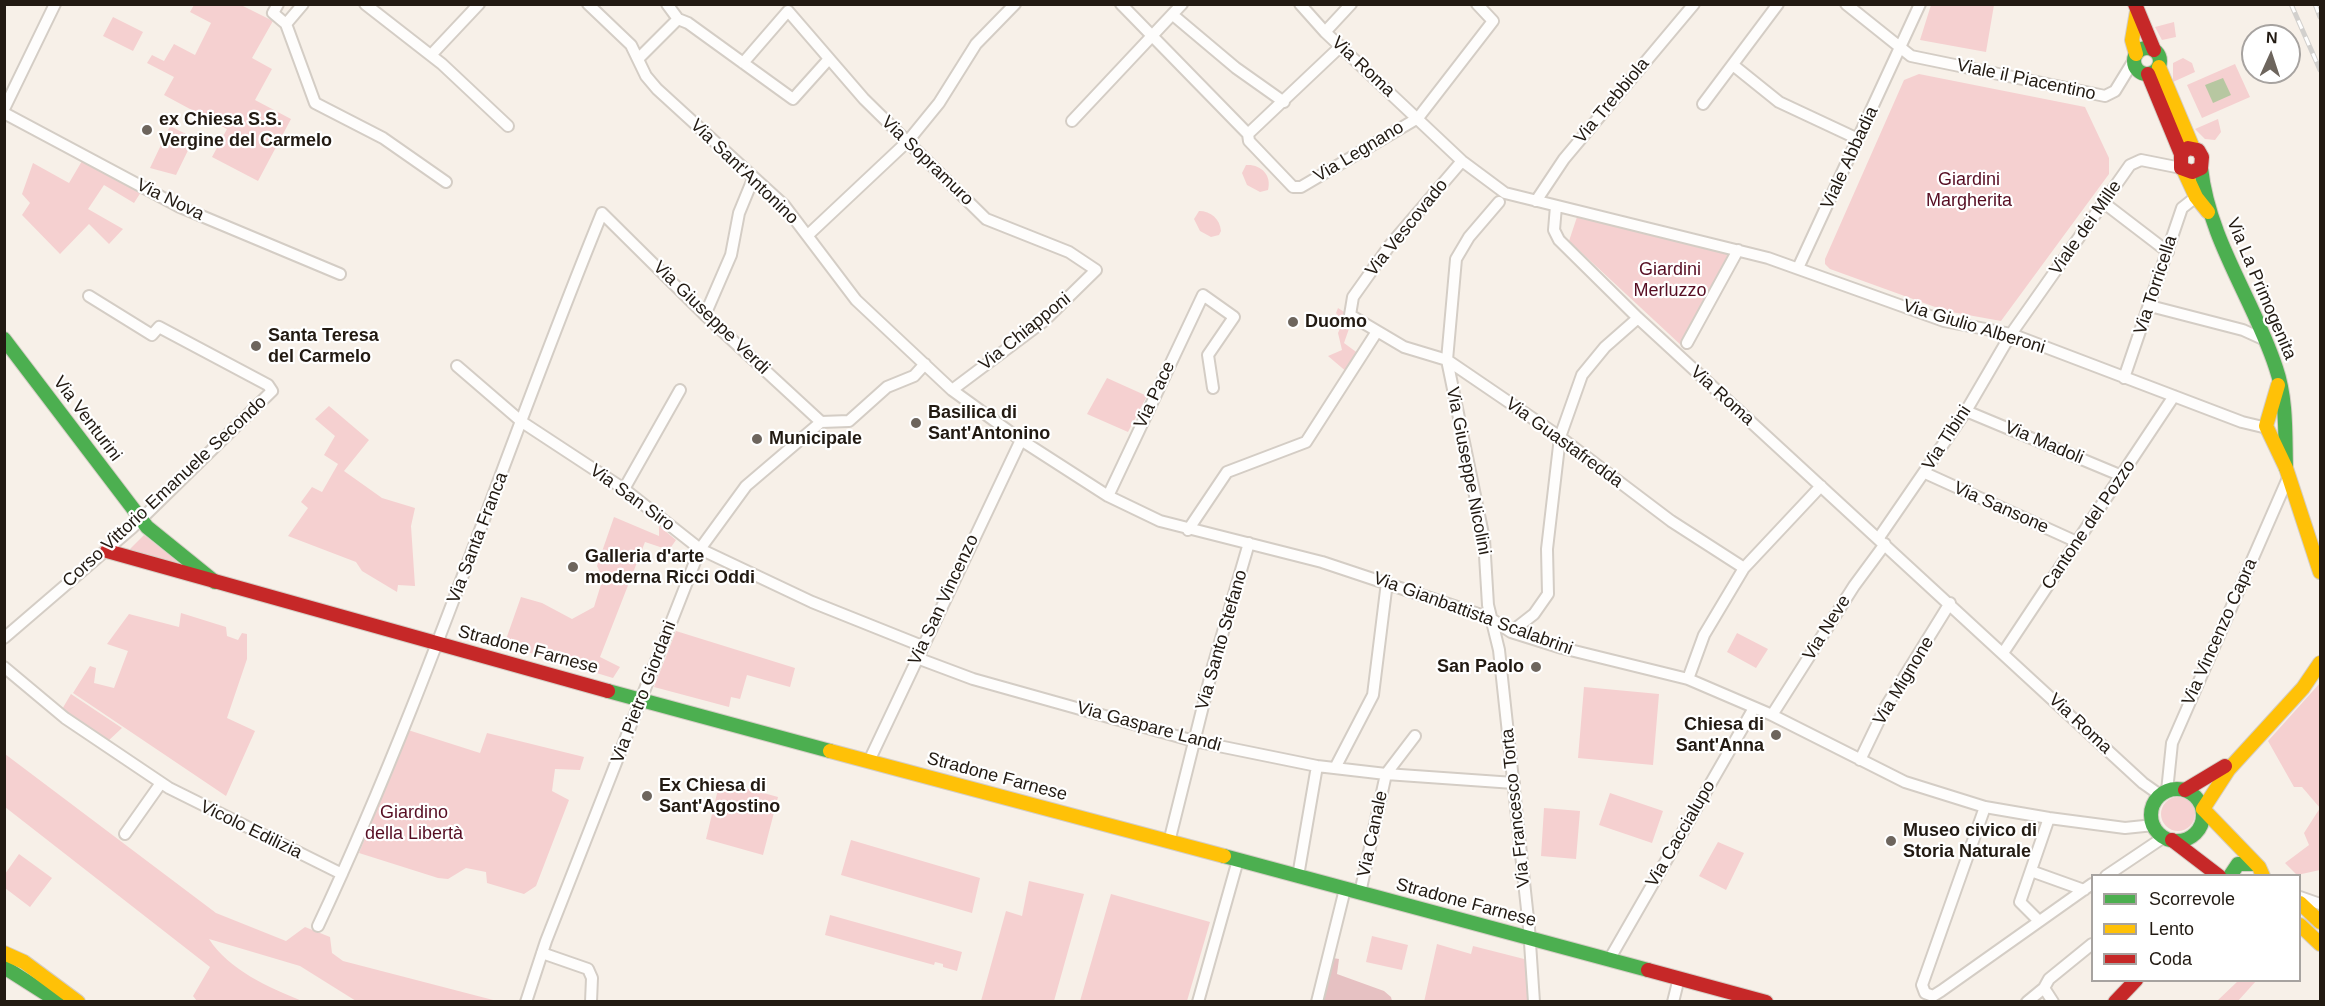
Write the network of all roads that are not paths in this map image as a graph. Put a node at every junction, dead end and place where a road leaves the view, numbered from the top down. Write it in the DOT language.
graph roads {
  1 [pos="55,4"];
  2 [pos="278,4"];
  3 [pos="303,4"];
  4 [pos="365,4"];
  5 [pos="479,4"];
  6 [pos="588,4"];
  7 [pos="667,4"];
  8 [pos="1015,4"];
  9 [pos="1121,4"];
  10 [pos="1182,4"];
  11 [pos="1300,4"];
  12 [pos="1352,4"];
  13 [pos="1478,4"];
  14 [pos="1694,4"];
  15 [pos="1778,4"];
  16 [pos="1846,4"];
  17 [pos="1920,4"];
  18 [pos="2136,8"];
  19 [pos="1173,15"];
  20 [pos="678,19"];
  21 [pos="286,24"];
  22 [pos="1325,32"];
  23 [pos="1153,36"];
  24 [pos="1341,46"];
  25 [pos="1901,48"];
  26 [pos="2159,52"];
  27 [pos="431,55"];
  28 [pos="2135,57"];
  29 [pos="639,58"];
  30 [pos="828,60"];
  31 [pos="743,63"];
  32 [pos="1733,65"];
  33 [pos="2153,71"];
  34 [pos="1284,102"];
  35 [pos="1703,104"];
  36 [pos="4,111"];
  37 [pos="1418,117"];
  38 [pos="1072,121"];
  39 [pos="508,126"];
  40 [pos="1248,134"];
  41 [pos="1858,139"];
  42 [pos="908,141"];
  43 [pos="2185,160"];
  44 [pos="1462,161"];
  45 [pos="2201,168"];
  46 [pos="753,179"];
  47 [pos="446,182"];
  48 [pos="2196,197"];
  49 [pos="1536,201"];
  50 [pos="1498,202"];
  51 [pos="2104,203"];
  52 [pos="1556,206"];
  53 [pos="602,213"];
  54 [pos="2209,213"];
  55 [pos="808,235"];
  56 [pos="1738,250"];
  57 [pos="2168,252"];
  58 [pos="1798,268"];
  59 [pos="1096,270"];
  60 [pos="340,274"];
  61 [pos="89,296"];
  62 [pos="1353,297"];
  63 [pos="2150,306"];
  64 [pos="705,315"];
  65 [pos="1638,318"];
  66 [pos="1376,333"];
  67 [pos="2011,334"];
  68 [pos="4,339"];
  69 [pos="2265,340"];
  70 [pos="1687,343"];
  71 [pos="1447,360"];
  72 [pos="925,364"];
  73 [pos="456,366"];
  74 [pos="2124,378"];
  75 [pos="2279,380"];
  76 [pos="1213,388"];
  77 [pos="680,390"];
  78 [pos="952,390"];
  79 [pos="2174,396"];
  80 [pos="1966,411"];
  81 [pos="522,422"];
  82 [pos="821,422"];
  83 [pos="2269,422"];
  84 [pos="2285,423"];
  85 [pos="1560,437"];
  86 [pos="1022,440"];
  87 [pos="1924,473"];
  88 [pos="2287,473"];
  89 [pos="2122,476"];
  90 [pos="1821,486"];
  91 [pos="624,489"];
  92 [pos="1108,496"];
  93 [pos="141,519"];
  94 [pos="1188,530"];
  95 [pos="1882,541"];
  96 [pos="2077,542"];
  97 [pos="1250,543"];
  98 [pos="700,549"];
  99 [pos="107,551"];
  100 [pos="185,557"];
  101 [pos="1744,568"];
  102 [pos="168,571"];
  103 [pos="2320,572"];
  104 [pos="1387,582"];
  105 [pos="219,585"];
  106 [pos="1950,603"];
  107 [pos="1490,618"];
  108 [pos="1511,632"];
  109 [pos="4,638"];
  110 [pos="437,645"];
  111 [pos="922,646"];
  112 [pos="1499,650"];
  113 [pos="2003,653"];
  114 [pos="917,658"];
  115 [pos="2320,666"];
  116 [pos="4,667"];
  117 [pos="1688,679"];
  118 [pos="641,699"];
  119 [pos="1754,708"];
  120 [pos="1772,715"];
  121 [pos="1415,736"];
  122 [pos="1194,741"];
  123 [pos="2241,753"];
  124 [pos="1860,760"];
  125 [pos="869,761"];
  126 [pos="1317,766"];
  127 [pos="1335,768"];
  128 [pos="1386,774"];
  129 [pos="161,783"];
  130 [pos="1514,783"];
  131 [pos="2185,790"];
  132 [pos="2164,793"];
  133 [pos="1985,807"];
  134 [pos="2203,809"];
  135 [pos="2049,818"];
  136 [pos="2154,825"];
  137 [pos="125,834"];
  138 [pos="2168,839"];
  139 [pos="1169,842"];
  140 [pos="2195,858"];
  141 [pos="1238,860"];
  142 [pos="2254,864"];
  143 [pos="2031,871"];
  144 [pos="342,874"];
  145 [pos="2109,874"];
  146 [pos="2200,874"];
  147 [pos="2216,874"];
  148 [pos="2231,874"];
  149 [pos="2262,874"];
  150 [pos="1298,876"];
  151 [pos="2088,887"];
  152 [pos="1345,889"];
  153 [pos="1360,893"];
  154 [pos="2301,897"];
  155 [pos="2319,901"];
  156 [pos="2301,904"];
  157 [pos="2039,921"];
  158 [pos="2320,922"];
  159 [pos="318,926"];
  160 [pos="2301,926"];
  161 [pos="1530,938"];
  162 [pos="2320,944"];
  163 [pos="2091,945"];
  164 [pos="4,953"];
  165 [pos="542,953"];
  166 [pos="1609,960"];
  167 [pos="4,967"];
  168 [pos="1679,978"];
  169 [pos="2135,982"];
  170 [pos="2044,988"];
  171 [pos="68,999"];
  172 [pos="526,1002"];
  173 [pos="591,1002"];
  174 [pos="1198,1002"];
  175 [pos="1317,1002"];
  176 [pos="1533,1002"];
  177 [pos="1673,1002"];
  178 [pos="1766,1002"];
  179 [pos="2027,1002"];
  180 [pos="2053,1002"];
  181 [pos="2115,1002"];
  1 -- 36 [label="street"];
  2 -- 21 [label="street"];
  3 -- 21 [label="street"];
  4 -- 27 [label="street"];
  5 -- 27 [label="street"];
  6 -- 29 [label="street, Via Sant'Antonino"];
  7 -- 20 [label="street"];
  8 -- 42 [label="street"];
  9 -- 23 [label="street"];
  10 -- 19 [label="street"];
  11 -- 22 [label="street, Via Roma"];
  12 -- 22 [label="street"];
  13 -- 37 [label="street"];
  14 -- 49 [label="street, Via Trebbiola"];
  15 -- 32 [label="street"];
  16 -- 25 [label="street, Viale il Piacentino"];
  17 -- 25 [label="street, Viale Abbadia"];
  18 -- 26 [label="street"];
  18 -- 28 [label="street"];
  19 -- 23 [label="street"];
  19 -- 34 [label="street"];
  20 -- 29 [label="street"];
  20 -- 31 [label="street"];
  21 -- 47 [label="street"];
  22 -- 24 [label="street, Via Roma"];
  23 -- 38 [label="street"];
  23 -- 40 [label="street"];
  24 -- 34 [label="street"];
  24 -- 37 [label="street, Via Roma"];
  25 -- 28 [label="street, Viale il Piacentino"];
  25 -- 41 [label="street, Viale Abbadia"];
  26 -- 28 [label="street"];
  26 -- 33 [label="street"];
  27 -- 39 [label="street"];
  28 -- 33 [label="street"];
  29 -- 46 [label="street, Via Sant'Antonino"];
  30 -- 31 [label="street"];
  30 -- 31 [label="street, Via Sopramuro"];
  30 -- 42 [label="street, Via Sopramuro"];
  32 -- 35 [label="street"];
  32 -- 41 [label="street"];
  33 -- 43 [label="street"];
  34 -- 40 [label="street"];
  36 -- 60 [label="street, Via Nova"];
  37 -- 40 [label="street, Via Legnano"];
  37 -- 44 [label="street, Via Roma"];
  41 -- 58 [label="street, Viale Abbadia"];
  42 -- 55 [label="street"];
  42 -- 59 [label="street, Via Sopramuro"];
  43 -- 45 [label="street"];
  43 -- 45 [label="street, Via La Primogenita"];
  43 -- 48 [label="street, Via La Primogenita"];
  43 -- 51 [label="street, Viale dei Mille"];
  44 -- 49 [label="street, Via Roma"];
  44 -- 62 [label="street, Via Vescovado"];
  45 -- 54 [label="street, Via La Primogenita"];
  46 -- 55 [label="street, Via Sant'Antonino"];
  46 -- 64 [label="street"];
  48 -- 54 [label="street, Via La Primogenita"];
  48 -- 57 [label="street, Via Torricella"];
  49 -- 52 [label="street, Via Roma"];
  50 -- 71 [label="street, Via Giuseppe Nicolini"];
  51 -- 57 [label="street"];
  51 -- 67 [label="street, Viale dei Mille"];
  52 -- 56 [label="street, Via Giulio Alberoni"];
  52 -- 65 [label="street, Via Roma"];
  53 -- 64 [label="street, Via Giuseppe Verdi"];
  53 -- 81 [label="street, Via Santa Franca"];
  54 -- 69 [label="street, Via La Primogenita"];
  55 -- 72 [label="street, Via Sant'Antonino"];
  56 -- 58 [label="street, Via Giulio Alberoni"];
  56 -- 70 [label="street"];
  57 -- 63 [label="street, Via Torricella"];
  58 -- 67 [label="street, Via Giulio Alberoni"];
  59 -- 78 [label="street, Via Chiapponi"];
  61 -- 93 [label="street, Corso Vittorio Emanuele Secondo"];
  62 -- 66 [label="street, Via Guastafredda"];
  63 -- 69 [label="street"];
  63 -- 74 [label="street, Via Torricella"];
  64 -- 82 [label="street, Via Giuseppe Verdi"];
  65 -- 85 [label="street"];
  65 -- 90 [label="street, Via Roma"];
  66 -- 71 [label="street, Via Guastafredda"];
  66 -- 94 [label="street"];
  67 -- 74 [label="street, Via Giulio Alberoni"];
  67 -- 80 [label="street, Via Tibini"];
  68 -- 93 [label="street, Via Venturini"];
  69 -- 75 [label="street, Via La Primogenita"];
  71 -- 85 [label="street, Via Guastafredda"];
  71 -- 107 [label="street, Via Giuseppe Nicolini"];
  72 -- 78 [label="street, Via Gianbattista Scalabrini"];
  72 -- 82 [label="street"];
  73 -- 81 [label="street, Via San Siro"];
  74 -- 79 [label="street, Via Giulio Alberoni"];
  75 -- 83 [label="street, Via La Primogenita"];
  75 -- 84 [label="street, Via La Primogenita"];
  76 -- 92 [label="street, Via Pace"];
  77 -- 91 [label="street"];
  78 -- 86 [label="street, Via Gianbattista Scalabrini"];
  79 -- 83 [label="street, Via Giulio Alberoni"];
  79 -- 89 [label="street, Cantone del Pozzo"];
  80 -- 87 [label="street, Via Tibini"];
  80 -- 89 [label="street, Via Madoli"];
  81 -- 91 [label="street, Via San Siro"];
  81 -- 110 [label="street, Via Santa Franca"];
  82 -- 98 [label="street, Via Pietro Giordani"];
  83 -- 84 [label="street"];
  83 -- 88 [label="street, Via La Primogenita"];
  84 -- 88 [label="street, Via La Primogenita"];
  85 -- 101 [label="street, Via Guastafredda"];
  85 -- 108 [label="street"];
  86 -- 92 [label="street, Via Gianbattista Scalabrini"];
  86 -- 111 [label="street, Via San Vincenzo"];
  87 -- 95 [label="street, Via Tibini"];
  87 -- 96 [label="street, Via Sansone"];
  88 -- 103 [label="street, Via La Primogenita"];
  88 -- 132 [label="street, Via Vincenzo Capra"];
  89 -- 96 [label="street, Cantone del Pozzo"];
  90 -- 95 [label="street, Via Roma"];
  90 -- 101 [label="street"];
  91 -- 98 [label="street, Via San Siro"];
  92 -- 94 [label="street, Via Gianbattista Scalabrini"];
  93 -- 99 [label="street, Corso Vittorio Emanuele Secondo"];
  93 -- 100 [label="street, Stradone Farnese"];
  94 -- 97 [label="street, Via Gianbattista Scalabrini"];
  95 -- 106 [label="street, Via Roma"];
  95 -- 120 [label="street, Via Neve"];
  96 -- 113 [label="street, Cantone del Pozzo"];
  97 -- 104 [label="street, Via Gianbattista Scalabrini"];
  97 -- 122 [label="street, Via Santo Stefano"];
  98 -- 111 [label="street, Via San Siro"];
  98 -- 118 [label="street, Via Pietro Giordani"];
  99 -- 102 [label="street, Stradone Farnese"];
  99 -- 109 [label="street, Corso Vittorio Emanuele Secondo"];
  100 -- 102 [label="street"];
  100 -- 105 [label="street, Stradone Farnese"];
  101 -- 117 [label="street"];
  102 -- 105 [label="street, Stradone Farnese"];
  104 -- 107 [label="street, Via Gianbattista Scalabrini"];
  104 -- 127 [label="street"];
  105 -- 110 [label="street, Stradone Farnese"];
  106 -- 113 [label="street, Via Roma"];
  106 -- 124 [label="street, Via Mignone"];
  107 -- 108 [label="street, Via Gianbattista Scalabrini"];
  107 -- 112 [label="street, Via Giuseppe Nicolini"];
  108 -- 117 [label="street, Via Gianbattista Scalabrini"];
  110 -- 118 [label="street, Stradone Farnese"];
  110 -- 144 [label="street, Via Santa Franca"];
  111 -- 114 [label="street, Via San Vincenzo"];
  112 -- 130 [label="street, Via Francesco Torta"];
  113 -- 132 [label="street, Via Roma"];
  114 -- 122 [label="street, Via Gaspare Landi"];
  114 -- 125 [label="street, Via San Vincenzo"];
  115 -- 123 [label="street"];
  116 -- 129 [label="street, Vicolo Edilizia"];
  117 -- 119 [label="street, Via Gianbattista Scalabrini"];
  118 -- 125 [label="street, Stradone Farnese"];
  118 -- 165 [label="street, Via Pietro Giordani"];
  119 -- 120 [label="street, Via Gianbattista Scalabrini"];
  119 -- 166 [label="street, Via Caccialupo"];
  120 -- 124 [label="street, Via Gianbattista Scalabrini"];
  121 -- 128 [label="street"];
  122 -- 126 [label="street, Via Gaspare Landi"];
  122 -- 139 [label="street, Via Santo Stefano"];
  123 -- 131 [label="street"];
  123 -- 134 [label="street"];
  124 -- 133 [label="street, Via Gianbattista Scalabrini"];
  125 -- 139 [label="street, Stradone Farnese"];
  126 -- 127 [label="street, Via Gaspare Landi"];
  126 -- 150 [label="street"];
  127 -- 128 [label="street, Via Gaspare Landi"];
  128 -- 130 [label="street, Via Gaspare Landi"];
  128 -- 153 [label="street, Via Canale"];
  129 -- 137 [label="street"];
  129 -- 144 [label="street, Vicolo Edilizia"];
  130 -- 161 [label="street, Via Francesco Torta"];
  131 -- 132 [label="street"];
  131 -- 134 [label="street"];
  132 -- 136 [label="street"];
  133 -- 135 [label="street, Via Gianbattista Scalabrini"];
  133 -- 157 [label="street"];
  134 -- 138 [label="street"];
  134 -- 142 [label="street"];
  135 -- 136 [label="street, Via Gianbattista Scalabrini"];
  135 -- 143 [label="street"];
  136 -- 138 [label="street"];
  138 -- 140 [label="street"];
  138 -- 145 [label="street"];
  139 -- 141 [label="street, Stradone Farnese"];
  140 -- 146 [label="street"];
  140 -- 147 [label="street"];
  141 -- 150 [label="street, Stradone Farnese"];
  141 -- 174 [label="street"];
  142 -- 148 [label="street"];
  142 -- 149 [label="street"];
  143 -- 151 [label="street"];
  143 -- 157 [label="street"];
  144 -- 159 [label="street, Via Santa Franca"];
  150 -- 152 [label="street, Stradone Farnese"];
  151 -- 157 [label="street"];
  152 -- 153 [label="street, Stradone Farnese"];
  152 -- 175 [label="street"];
  153 -- 161 [label="street, Stradone Farnese"];
  154 -- 155 [label="street"];
  156 -- 158 [label="street"];
  160 -- 162 [label="street"];
  161 -- 166 [label="street, Stradone Farnese"];
  161 -- 176 [label="street, Via Francesco Torta"];
  163 -- 170 [label="street"];
  164 -- 171 [label="street"];
  165 -- 172 [label="street, Via Pietro Giordani"];
  165 -- 173 [label="street"];
  166 -- 168 [label="street, Stradone Farnese"];
  167 -- 171 [label="street"];
  168 -- 177 [label="street"];
  168 -- 178 [label="street, Stradone Farnese"];
  169 -- 181 [label="street"];
  170 -- 179 [label="street"];
  170 -- 180 [label="street"];
}
